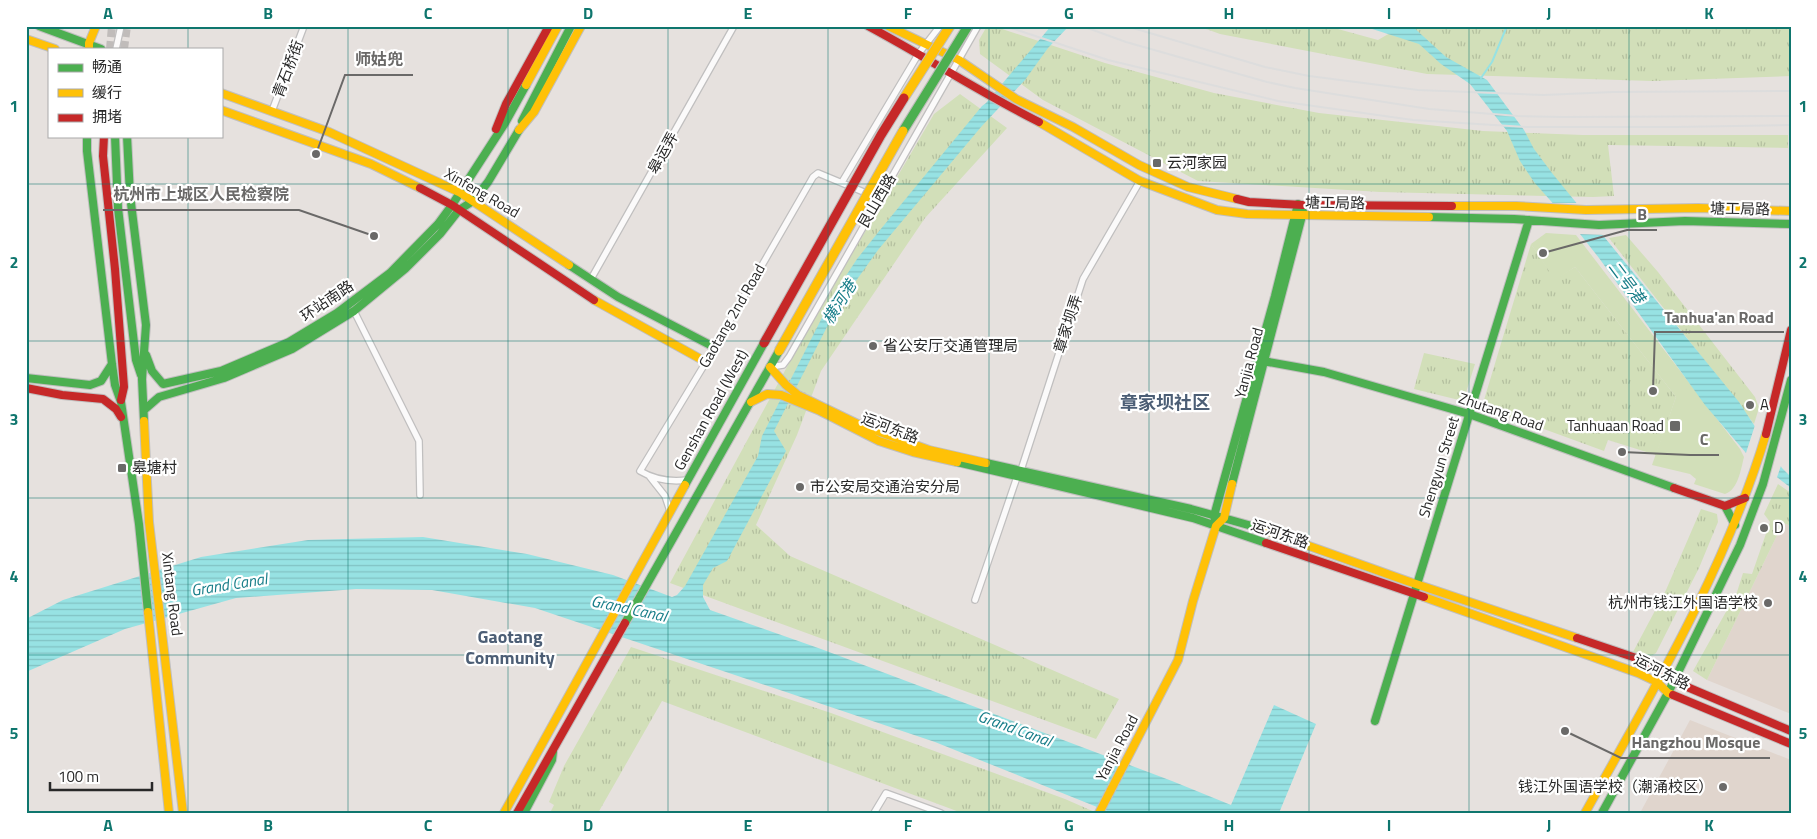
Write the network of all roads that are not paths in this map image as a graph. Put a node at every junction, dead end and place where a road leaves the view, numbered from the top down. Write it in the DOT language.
graph roads {
  1 [pos="39,26"];
  2 [pos="96,26"];
  3 [pos="121,26"];
  4 [pos="304,26"];
  5 [pos="549,26"];
  6 [pos="558,26"];
  7 [pos="571,26"];
  8 [pos="581,26"];
  9 [pos="734,26"];
  10 [pos="868,26"];
  11 [pos="888,26"];
  12 [pos="940,26"];
  13 [pos="950,26"];
  14 [pos="968,26"];
  15 [pos="978,26"];
  16 [pos="26,39"];
  17 [pos="926,44"];
  18 [pos="89,46"];
  19 [pos="52,48"];
  20 [pos="116,48"];
  21 [pos="919,53"];
  22 [pos="959,60"];
  23 [pos="952,73"];
  24 [pos="222,93"];
  25 [pos="222,110"];
  26 [pos="272,111"];
  27 [pos="87,138"];
  28 [pos="104,138"];
  29 [pos="115,138"];
  30 [pos="127,138"];
  31 [pos="489,148"];
  32 [pos="507,152"];
  33 [pos="1140,181"];
  34 [pos="842,182"];
  35 [pos="459,192"];
  36 [pos="878,198"];
  37 [pos="473,201"];
  38 [pos="1301,204"];
  39 [pos="456,208"];
  40 [pos="1791,211"];
  41 [pos="1298,216"];
  42 [pos="1529,220"];
  43 [pos="1791,224"];
  44 [pos="591,279"];
  45 [pos="354,311"];
  46 [pos="668,323"];
  47 [pos="1791,330"];
  48 [pos="660,338"];
  49 [pos="714,347"];
  50 [pos="144,349"];
  51 [pos="1263,361"];
  52 [pos="706,362"];
  53 [pos="112,364"];
  54 [pos="770,367"];
  55 [pos="26,378"];
  56 [pos="142,379"];
  57 [pos="1791,380"];
  58 [pos="26,388"];
  59 [pos="795,397"];
  60 [pos="121,402"];
  61 [pos="749,403"];
  62 [pos="144,410"];
  63 [pos="1470,414"];
  64 [pos="123,421"];
  65 [pos="1775,423"];
  66 [pos="1019,473"];
  67 [pos="650,477"];
  68 [pos="687,480"];
  69 [pos="420,496"];
  70 [pos="1745,498"];
  71 [pos="1725,506"];
  72 [pos="670,511"];
  73 [pos="1214,516"];
  74 [pos="1224,518"];
  75 [pos="144,523"];
  76 [pos="1735,525"];
  77 [pos="1216,526"];
  78 [pos="1416,589"];
  79 [pos="975,600"];
  80 [pos="1663,670"];
  81 [pos="1673,681"];
  82 [pos="1657,682"];
  83 [pos="1668,693"];
  84 [pos="1375,721"];
  85 [pos="1791,731"];
  86 [pos="1791,744"];
  87 [pos="553,749"];
  88 [pos="169,813"];
  89 [pos="183,813"];
  90 [pos="504,813"];
  91 [pos="516,813"];
  92 [pos="524,813"];
  93 [pos="874,813"];
  94 [pos="941,813"];
  95 [pos="1099,813"];
  96 [pos="1585,813"];
  97 [pos="1602,813"];
  1 -- 18 [label="main road"];
  2 -- 18 [label="main road"];
  3 -- 20 [label="street"];
  4 -- 26 [label="street, 青石桥街"];
  5 -- 31 [label="main road, 环站南路"];
  6 -- 31 [label="main road, 环站南路"];
  7 -- 32 [label="main road, 环站南路"];
  8 -- 32 [label="main road, 环站南路"];
  9 -- 44 [label="street, 皋运弄"];
  10 -- 21 [label="main road, 塘工局路"];
  11 -- 17 [label="main road, 塘工局路"];
  12 -- 17 [label="street"];
  13 -- 68 [label="main road, Genshan Road (West), bridge"];
  14 -- 54 [label="main road, Genshan Road (West), bridge"];
  15 -- 22 [label="street, 艮山西路"];
  16 -- 19 [label="main road"];
  17 -- 21 [label="street"];
  17 -- 22 [label="main road, 塘工局路"];
  21 -- 23 [label="main road, 塘工局路"];
  21 -- 34 [label="street"];
  22 -- 23 [label="street, 艮山西路"];
  22 -- 38 [label="main road, 塘工局路"];
  23 -- 33 [label="main road, 塘工局路"];
  23 -- 36 [label="street, 艮山西路"];
  24 -- 26 [label="main road, Xinfeng Road"];
  25 -- 39 [label="main road, Xinfeng Road"];
  26 -- 35 [label="main road, Xinfeng Road"];
  27 -- 53 [label="main road, Xintang Road"];
  28 -- 60 [label="main road, Xintang Road"];
  29 -- 56 [label="main road, Xintang Road"];
  30 -- 50 [label="main road, Xintang Road"];
  31 -- 35 [label="main road, 环站南路"];
  32 -- 37 [label="main road, 环站南路"];
  33 -- 41 [label="main road, 塘工局路"];
  33 -- 66 [label="street, 章家坝弄"];
  34 -- 36 [label="street"];
  34 -- 49 [label="street, Gaotang 2nd Road"];
  35 -- 37 [label="main road, Xinfeng Road"];
  35 -- 39 [label="main road, 环站南路"];
  36 -- 54 [label="street, 艮山西路"];
  37 -- 39 [label="main road, 环站南路"];
  37 -- 44 [label="main road, Xinfeng Road"];
  38 -- 40 [label="main road, 塘工局路"];
  38 -- 41 [label="main road, Yanjia Road"];
  39 -- 45 [label="main road"];
  39 -- 48 [label="main road, Xinfeng Road"];
  39 -- 50 [label="main road, 环站南路"];
  41 -- 42 [label="main road, 塘工局路"];
  41 -- 51 [label="main road, Yanjia Road"];
  41 -- 73 [label="main road, Yanjia Road"];
  42 -- 43 [label="main road, 塘工局路"];
  42 -- 63 [label="main road, Shengyun Street"];
  44 -- 46 [label="main road, Xinfeng Road"];
  45 -- 62 [label="main road"];
  45 -- 69 [label="street"];
  46 -- 48 [label="main road"];
  46 -- 49 [label="main road, Xinfeng Road"];
  47 -- 65 [label="main road"];
  48 -- 52 [label="main road, Xinfeng Road"];
  49 -- 52 [label="street, Gaotang 2nd Road"];
  50 -- 56 [label="main road, Xintang Road"];
  51 -- 63 [label="main road, Zhutang Road"];
  51 -- 74 [label="main road, Yanjia Road"];
  52 -- 67 [label="street, Gaotang 2nd Road"];
  53 -- 55 [label="main road"];
  53 -- 60 [label="main road, Xintang Road"];
  54 -- 59 [label="main road, 运河东路"];
  54 -- 61 [label="main road, Genshan Road (West)"];
  56 -- 62 [label="main road, Xintang Road"];
  57 -- 65 [label="main road"];
  58 -- 64 [label="main road"];
  59 -- 61 [label="main road, 运河东路"];
  59 -- 66 [label="main road, 运河东路"];
  60 -- 64 [label="main road, Xintang Road"];
  61 -- 87 [label="main road, Genshan Road (West)"];
  62 -- 75 [label="main road, Xintang Road"];
  63 -- 71 [label="main road, Zhutang Road"];
  63 -- 78 [label="main road, Shengyun Street"];
  64 -- 75 [label="main road, Xintang Road"];
  65 -- 70 [label="main road"];
  65 -- 81 [label="main road"];
  66 -- 73 [label="main road, 运河东路"];
  66 -- 77 [label="main road, 运河东路"];
  66 -- 79 [label="street, 章家坝弄"];
  67 -- 68 [label="street"];
  67 -- 72 [label="street"];
  68 -- 72 [label="main road, Genshan Road (West)"];
  70 -- 71 [label="main road"];
  70 -- 76 [label="main road"];
  71 -- 76 [label="main road"];
  72 -- 90 [label="main road, Genshan Road (West)"];
  73 -- 74 [label="main road, 运河东路"];
  73 -- 77 [label="main road, Yanjia Road"];
  74 -- 77 [label="main road, Yanjia Road"];
  74 -- 78 [label="main road, 运河东路"];
  75 -- 88 [label="main road, Xintang Road"];
  75 -- 89 [label="main road, Xintang Road"];
  76 -- 80 [label="main road"];
  77 -- 78 [label="main road, 运河东路"];
  77 -- 95 [label="main road, Yanjia Road"];
  78 -- 80 [label="main road, 运河东路"];
  78 -- 82 [label="main road, 运河东路"];
  78 -- 84 [label="main road, Shengyun Street"];
  80 -- 81 [label="main road, 运河东路"];
  80 -- 82 [label="main road"];
  81 -- 83 [label="main road"];
  81 -- 85 [label="main road, 运河东路"];
  82 -- 83 [label="main road, 运河东路"];
  82 -- 96 [label="main road"];
  83 -- 86 [label="main road, 运河东路"];
  83 -- 97 [label="main road"];
  87 -- 91 [label="main road, Genshan Road (West)"];
  87 -- 92 [label="main road, Genshan Road (West)"];
  93 -- 94 [label="street"];
}
